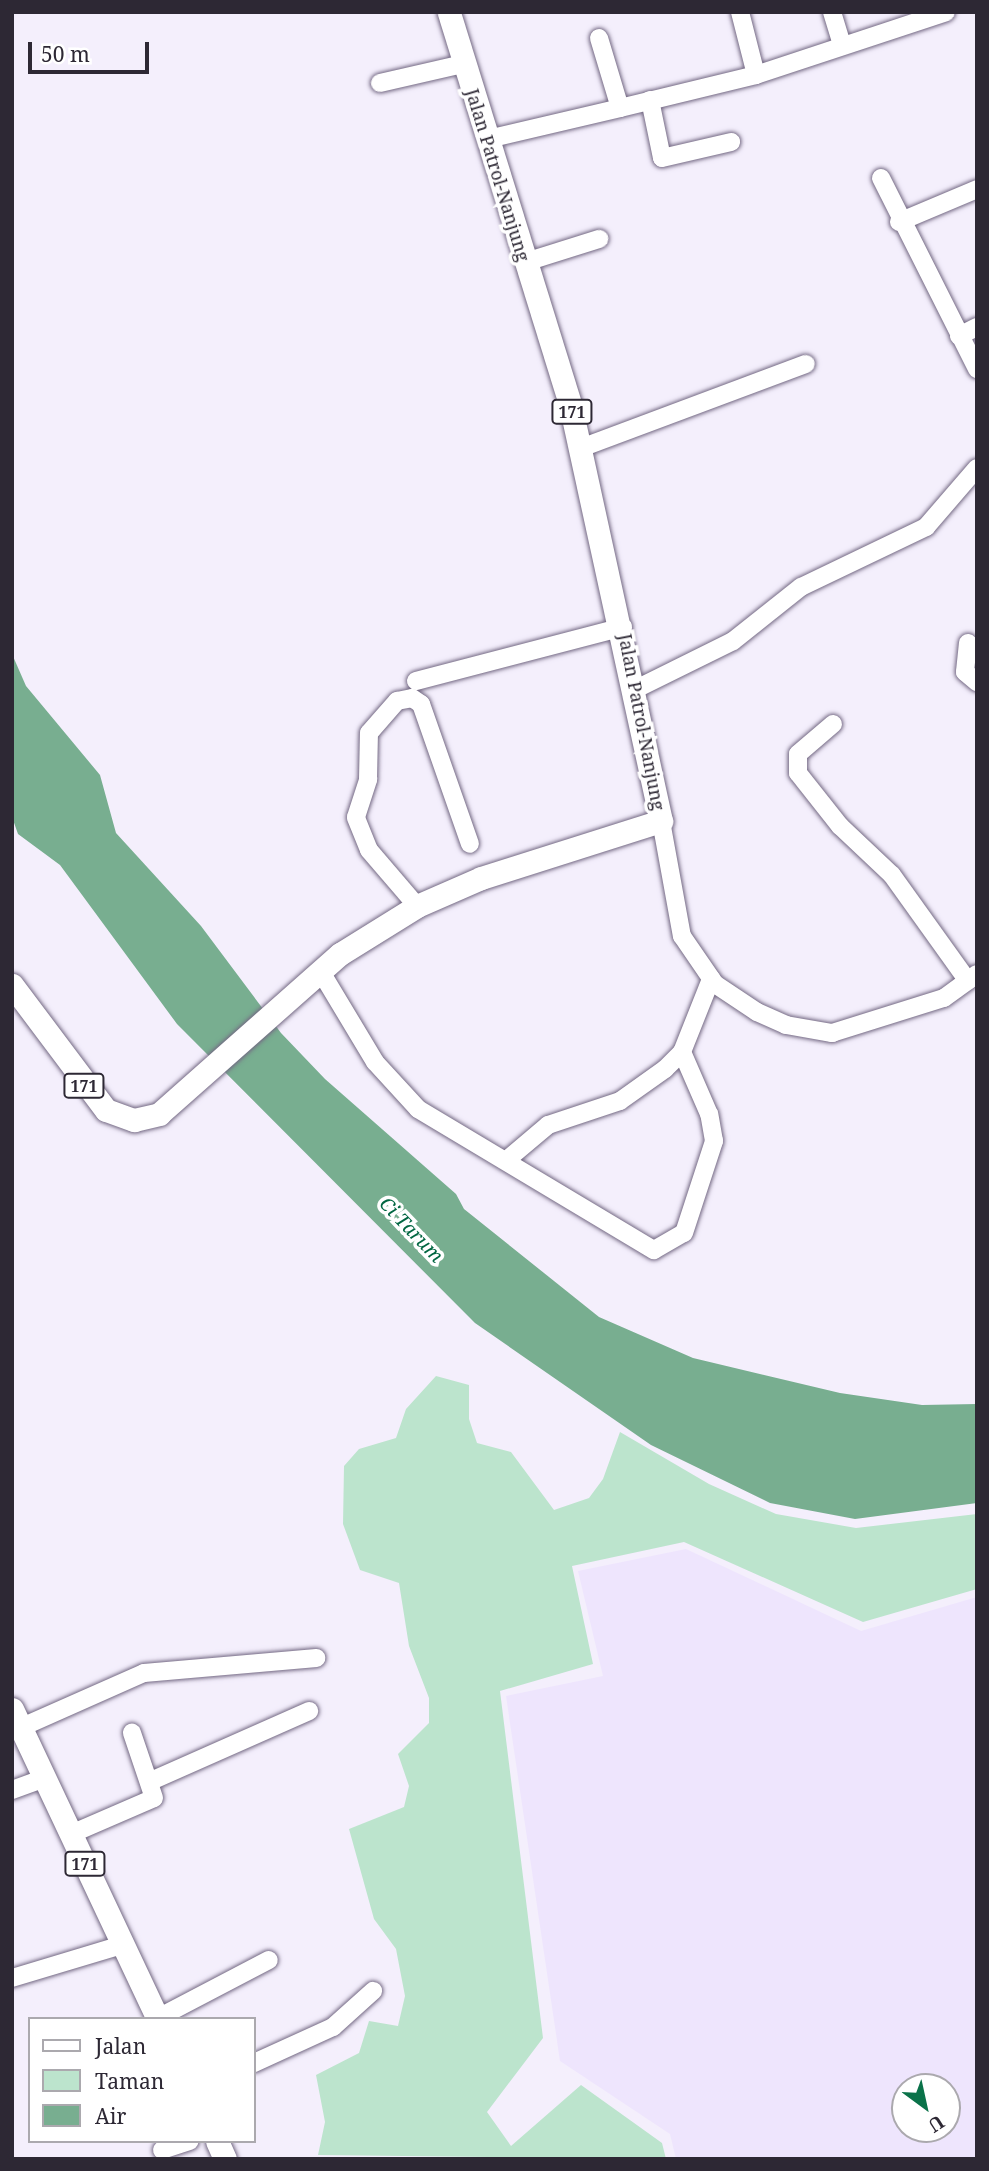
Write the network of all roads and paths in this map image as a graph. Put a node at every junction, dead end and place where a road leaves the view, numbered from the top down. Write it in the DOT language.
graph roads {
  1 [pos="449,12"];
  2 [pos="740,12"];
  3 [pos="832,12"];
  4 [pos="946,12"];
  5 [pos="599,38"];
  6 [pos="842,45"];
  7 [pos="463,64"];
  8 [pos="756,75"];
  9 [pos="380,83"];
  10 [pos="650,100"];
  11 [pos="620,108"];
  12 [pos="488,139"];
  13 [pos="731,142"];
  14 [pos="881,178"];
  15 [pos="977,189"];
  16 [pos="899,222"];
  17 [pos="599,239"];
  18 [pos="526,262"];
  19 [pos="977,327"];
  20 [pos="959,336"];
  21 [pos="806,364"];
  22 [pos="977,369"];
  23 [pos="581,448"];
  24 [pos="977,468"];
  25 [pos="623,627"];
  26 [pos="968,643"];
  27 [pos="416,681"];
  28 [pos="977,682"];
  29 [pos="636,689"];
  30 [pos="833,724"];
  31 [pos="662,821"];
  32 [pos="470,844"];
  33 [pos="417,906"];
  34 [pos="316,977"];
  35 [pos="972,977"];
  36 [pos="711,979"];
  37 [pos="12,985"];
  38 [pos="682,1052"];
  39 [pos="509,1158"];
  40 [pos="316,1658"];
  41 [pos="309,1711"];
  42 [pos="17,1718"];
  43 [pos="132,1733"];
  44 [pos="45,1778"];
  45 [pos="151,1781"];
  46 [pos="12,1790"];
  47 [pos="71,1834"];
  48 [pos="122,1945"];
  49 [pos="270,1961"];
  50 [pos="12,1978"];
  51 [pos="373,1991"];
  52 [pos="157,2017"];
  53 [pos="162,2017"];
  54 [pos="256,2062"];
  55 [pos="184,2143"];
  56 [pos="218,2143"];
  57 [pos="162,2150"];
  58 [pos="225,2159"];
  1 -- 7 [label="main road, Jalan Patrol-Nanjung / 171"];
  2 -- 8 [label="street"];
  3 -- 6 [label="street"];
  4 -- 6 [label="street"];
  5 -- 11 [label="street"];
  6 -- 8 [label="street"];
  7 -- 9 [label="street"];
  7 -- 12 [label="main road, Jalan Patrol-Nanjung / 171"];
  8 -- 10 [label="street"];
  10 -- 11 [label="street"];
  10 -- 13 [label="street"];
  11 -- 12 [label="street"];
  12 -- 18 [label="main road, Jalan Patrol-Nanjung / 171"];
  14 -- 16 [label="street"];
  15 -- 16 [label="street"];
  16 -- 20 [label="street"];
  17 -- 18 [label="street"];
  18 -- 23 [label="main road, Jalan Patrol-Nanjung / 171"];
  19 -- 20 [label="street"];
  20 -- 22 [label="street"];
  21 -- 23 [label="street"];
  23 -- 25 [label="main road, Jalan Patrol-Nanjung / 171"];
  24 -- 29 [label="street"];
  25 -- 27 [label="street"];
  25 -- 29 [label="main road, Jalan Patrol-Nanjung / 171"];
  26 -- 28 [label="street"];
  29 -- 31 [label="main road, Jalan Patrol-Nanjung / 171"];
  30 -- 35 [label="street"];
  31 -- 33 [label="main road, Jalan Patrol-Nanjung / 171"];
  31 -- 36 [label="street"];
  32 -- 33 [label="street"];
  33 -- 34 [label="main road, Jalan Patrol-Nanjung / 171"];
  34 -- 37 [label="main road, Jalan Patrol-Nanjung / 171"];
  34 -- 39 [label="street"];
  35 -- 36 [label="street"];
  36 -- 38 [label="street"];
  38 -- 39 [label="street"];
  38 -- 39 [label="street"];
  40 -- 42 [label="street"];
  41 -- 45 [label="street"];
  42 -- 44 [label="main road, 171"];
  43 -- 45 [label="street"];
  44 -- 46 [label="street"];
  44 -- 47 [label="main road, 171"];
  45 -- 47 [label="street"];
  47 -- 48 [label="main road, 171"];
  48 -- 50 [label="street"];
  48 -- 52 [label="main road, 171"];
  49 -- 53 [label="street"];
  51 -- 54 [label="street"];
  55 -- 57 [label="street"];
  56 -- 58 [label="main road"];
}
